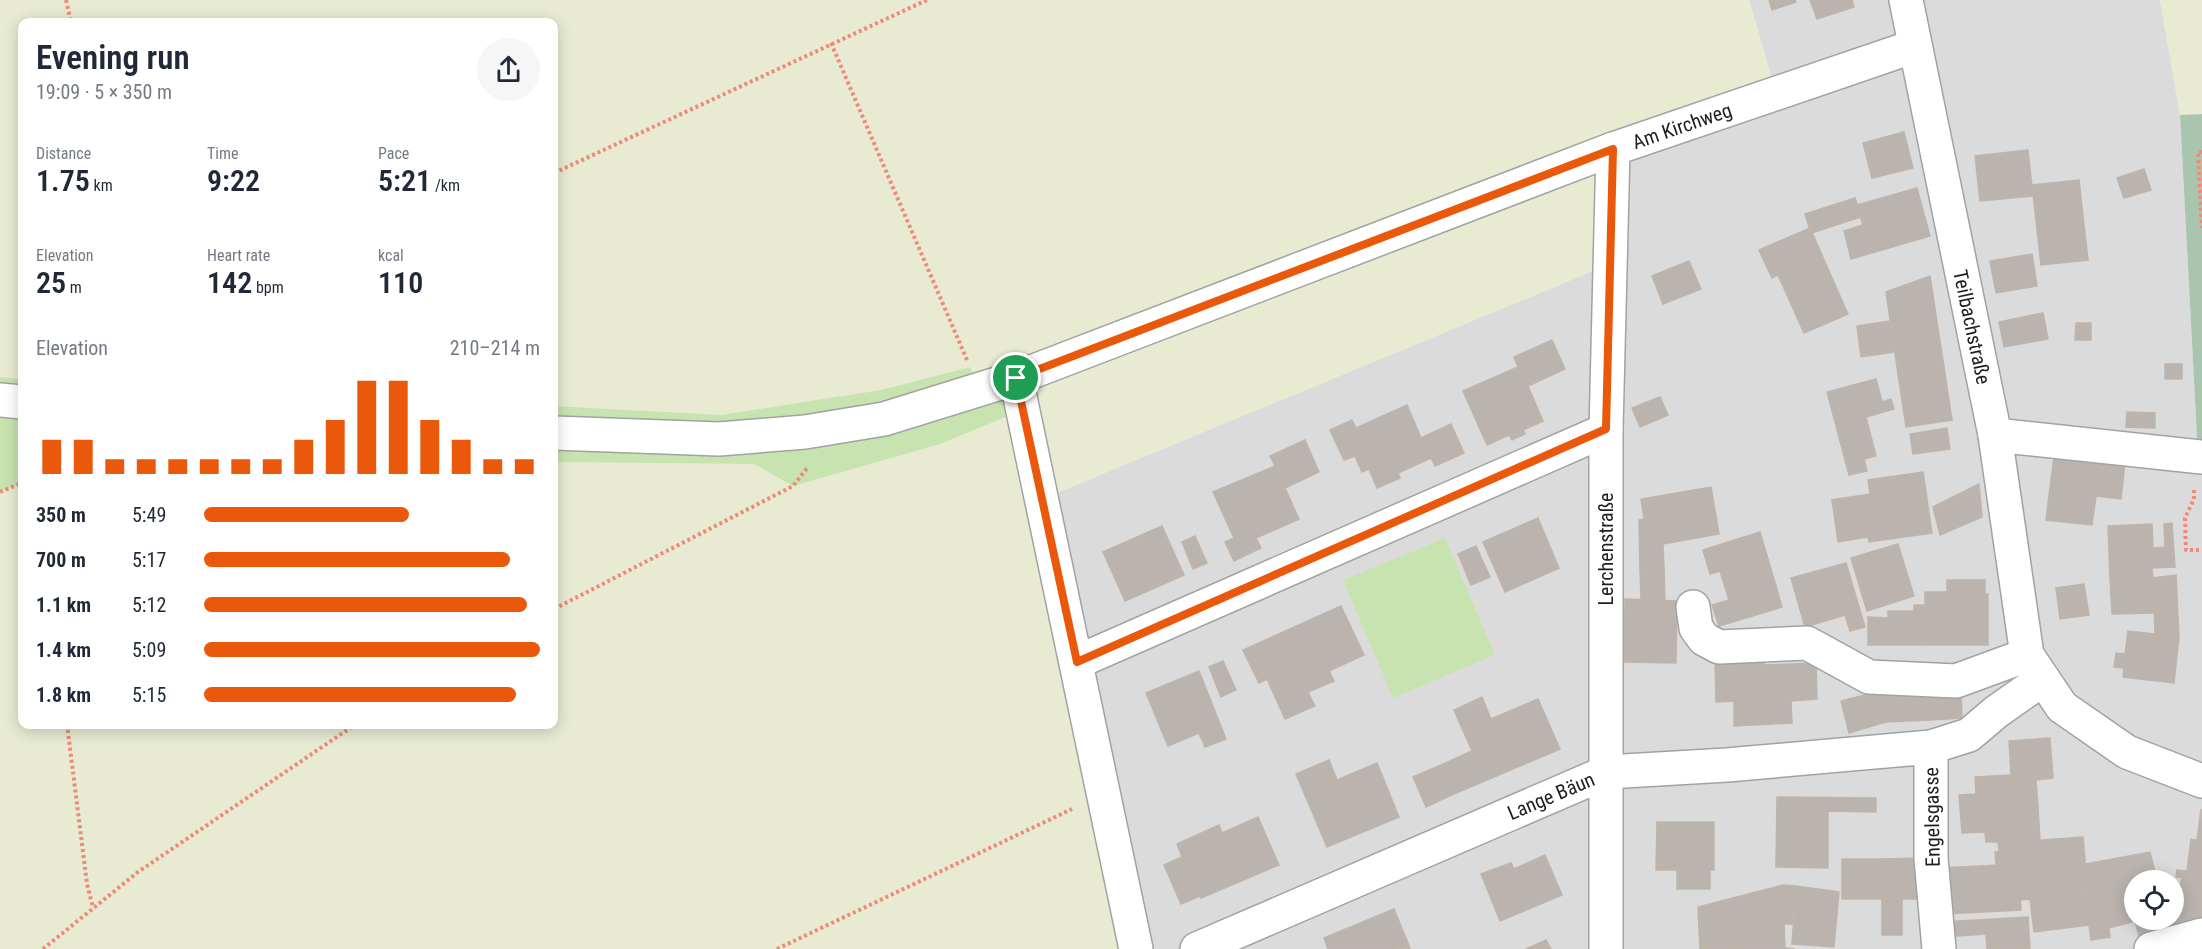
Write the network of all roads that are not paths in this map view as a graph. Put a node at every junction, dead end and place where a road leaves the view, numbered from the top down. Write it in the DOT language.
graph roads {
  1 [pos="1906,0"];
  2 [pos="1915,46"];
  3 [pos="1613,149"];
  4 [pos="1016,378"];
  5 [pos="0,400"];
  6 [pos="18,402"];
  7 [pos="1606,429"];
  8 [pos="558,433"];
  9 [pos="1995,435"];
  10 [pos="2197,456"];
  11 [pos="1693,607"];
  12 [pos="1077,662"];
  13 [pos="2035,667"];
  14 [pos="1931,747"];
  15 [pos="1607,771"];
  16 [pos="2202,781"];
  17 [pos="2202,935"];
  18 [pos="1136,949"];
  19 [pos="1197,949"];
  20 [pos="1606,949"];
  21 [pos="1939,949"];
  22 [pos="2151,949"];
  1 -- 2 [label="street, Teilbachstraße"];
  2 -- 3 [label="street, Am Kirchweg"];
  2 -- 9 [label="street, Teilbachstraße"];
  3 -- 4 [label="street, Am Kirchweg"];
  3 -- 7 [label="street, Lerchenstraße"];
  4 -- 8 [label="street, Am Kirchweg"];
  4 -- 12 [label="street"];
  5 -- 6 [label="street"];
  7 -- 12 [label="street"];
  7 -- 15 [label="street, Lerchenstraße"];
  9 -- 10 [label="street"];
  9 -- 13 [label="street, Teilbachstraße"];
  11 -- 13 [label="street"];
  12 -- 18 [label="street"];
  13 -- 14 [label="street, Engelsgasse"];
  13 -- 16 [label="street, Teilbachstraße"];
  14 -- 15 [label="street, Lange Bäun"];
  14 -- 21 [label="street, Engelsgasse"];
  15 -- 19 [label="street, Lange Bäun"];
  15 -- 20 [label="street, Lerchenstraße"];
  17 -- 22 [label="street"];
}
